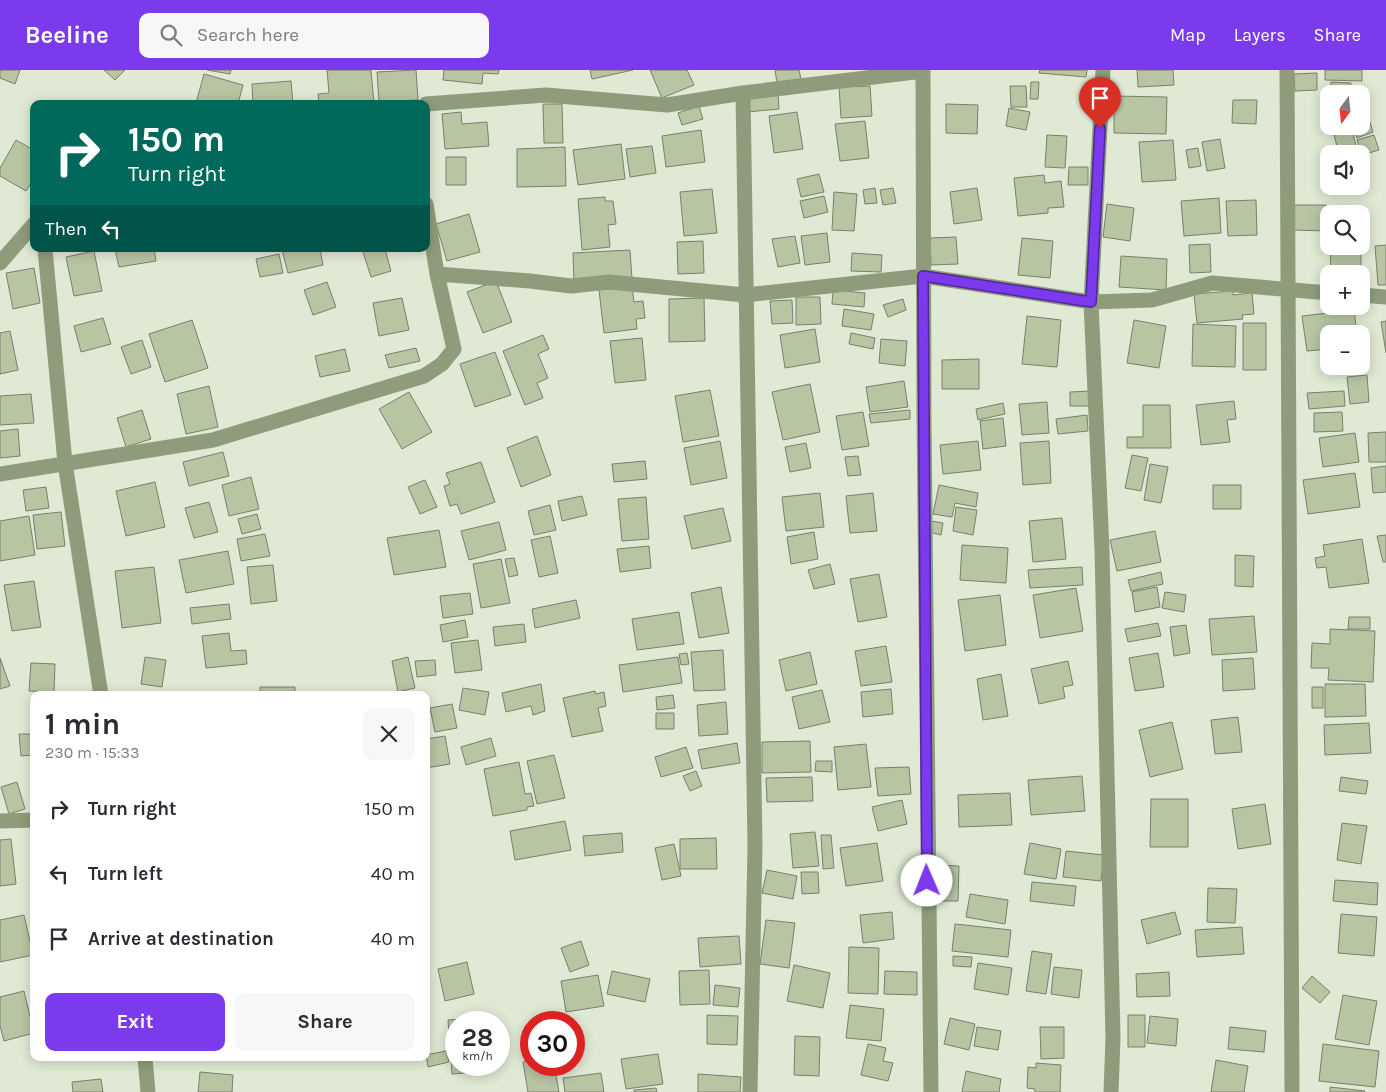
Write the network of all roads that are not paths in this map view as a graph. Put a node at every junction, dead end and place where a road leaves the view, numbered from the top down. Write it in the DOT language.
graph roads {
  1 [pos="924,70"];
  2 [pos="1103,70"];
  3 [pos="1287,70"];
  4 [pos="742,93"];
  5 [pos="430,104"];
  6 [pos="30,229"];
  7 [pos="430,229"];
  8 [pos="45,252"];
  9 [pos="0,263"];
  10 [pos="437,274"];
  11 [pos="923,276"];
  12 [pos="1288,290"];
  13 [pos="1320,292"];
  14 [pos="745,295"];
  15 [pos="1370,296"];
  16 [pos="1386,297"];
  17 [pos="1091,302"];
  18 [pos="65,463"];
  19 [pos="0,474"];
  20 [pos="100,691"];
  21 [pos="30,820"];
  22 [pos="0,821"];
  23 [pos="145,1061"];
  24 [pos="148,1092"];
  25 [pos="750,1092"];
  26 [pos="931,1092"];
  27 [pos="1110,1092"];
  28 [pos="1292,1092"];
  1 -- 4 [label="street"];
  1 -- 11 [label="street"];
  2 -- 17 [label="street"];
  3 -- 12 [label="street"];
  4 -- 5 [label="street"];
  4 -- 14 [label="street"];
  6 -- 9 [label="street"];
  7 -- 10 [label="street"];
  8 -- 18 [label="street"];
  10 -- 14 [label="street"];
  10 -- 18 [label="street"];
  11 -- 14 [label="street"];
  11 -- 17 [label="street"];
  11 -- 26 [label="street"];
  12 -- 13 [label="street"];
  12 -- 17 [label="street"];
  12 -- 28 [label="street"];
  14 -- 25 [label="street"];
  15 -- 16 [label="street"];
  17 -- 27 [label="street"];
  18 -- 19 [label="street"];
  18 -- 20 [label="street"];
  21 -- 22 [label="street"];
  23 -- 24 [label="street"];
}
